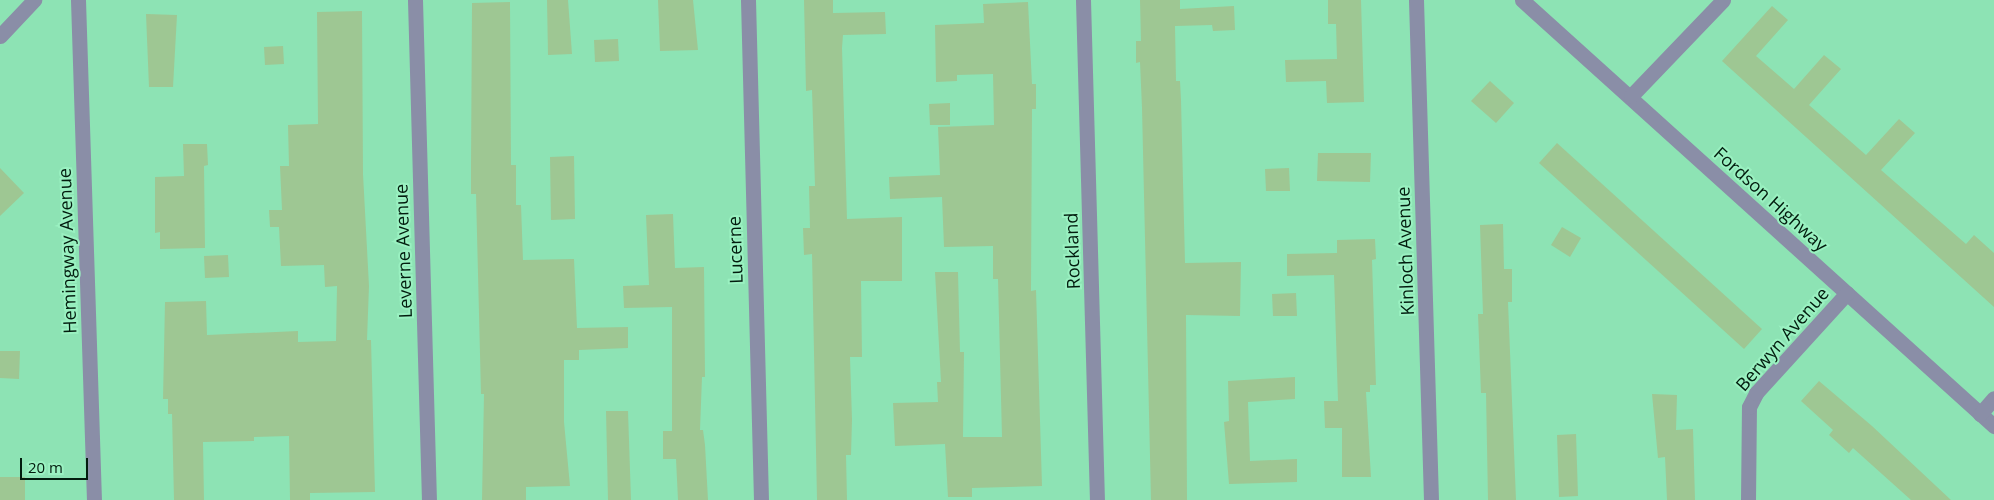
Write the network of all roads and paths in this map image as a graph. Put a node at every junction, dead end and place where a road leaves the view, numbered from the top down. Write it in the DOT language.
graph roads {
  1 [pos="34,0"];
  2 [pos="78,0"];
  3 [pos="415,0"];
  4 [pos="748,0"];
  5 [pos="1083,0"];
  6 [pos="1416,0"];
  7 [pos="1522,0"];
  8 [pos="1724,0"];
  9 [pos="0,36"];
  10 [pos="1631,96"];
  11 [pos="1847,293"];
  12 [pos="1994,398"];
  13 [pos="1980,414"];
  14 [pos="1994,426"];
  15 [pos="94,500"];
  16 [pos="429,500"];
  17 [pos="761,500"];
  18 [pos="1097,500"];
  19 [pos="1431,500"];
  20 [pos="1748,500"];
  1 -- 9 [label="street"];
  2 -- 15 [label="street, Hemingway Avenue"];
  3 -- 16 [label="street, Leverne Avenue"];
  4 -- 17 [label="street, Lucerne"];
  5 -- 18 [label="street, Rockland"];
  6 -- 19 [label="street, Kinloch Avenue"];
  7 -- 10 [label="street, Fordson Highway"];
  8 -- 10 [label="street"];
  10 -- 11 [label="street, Fordson Highway"];
  11 -- 13 [label="street, Fordson Highway"];
  11 -- 20 [label="street, Berwyn Avenue"];
  12 -- 13 [label="street"];
  13 -- 14 [label="street, Fordson Highway"];
}
